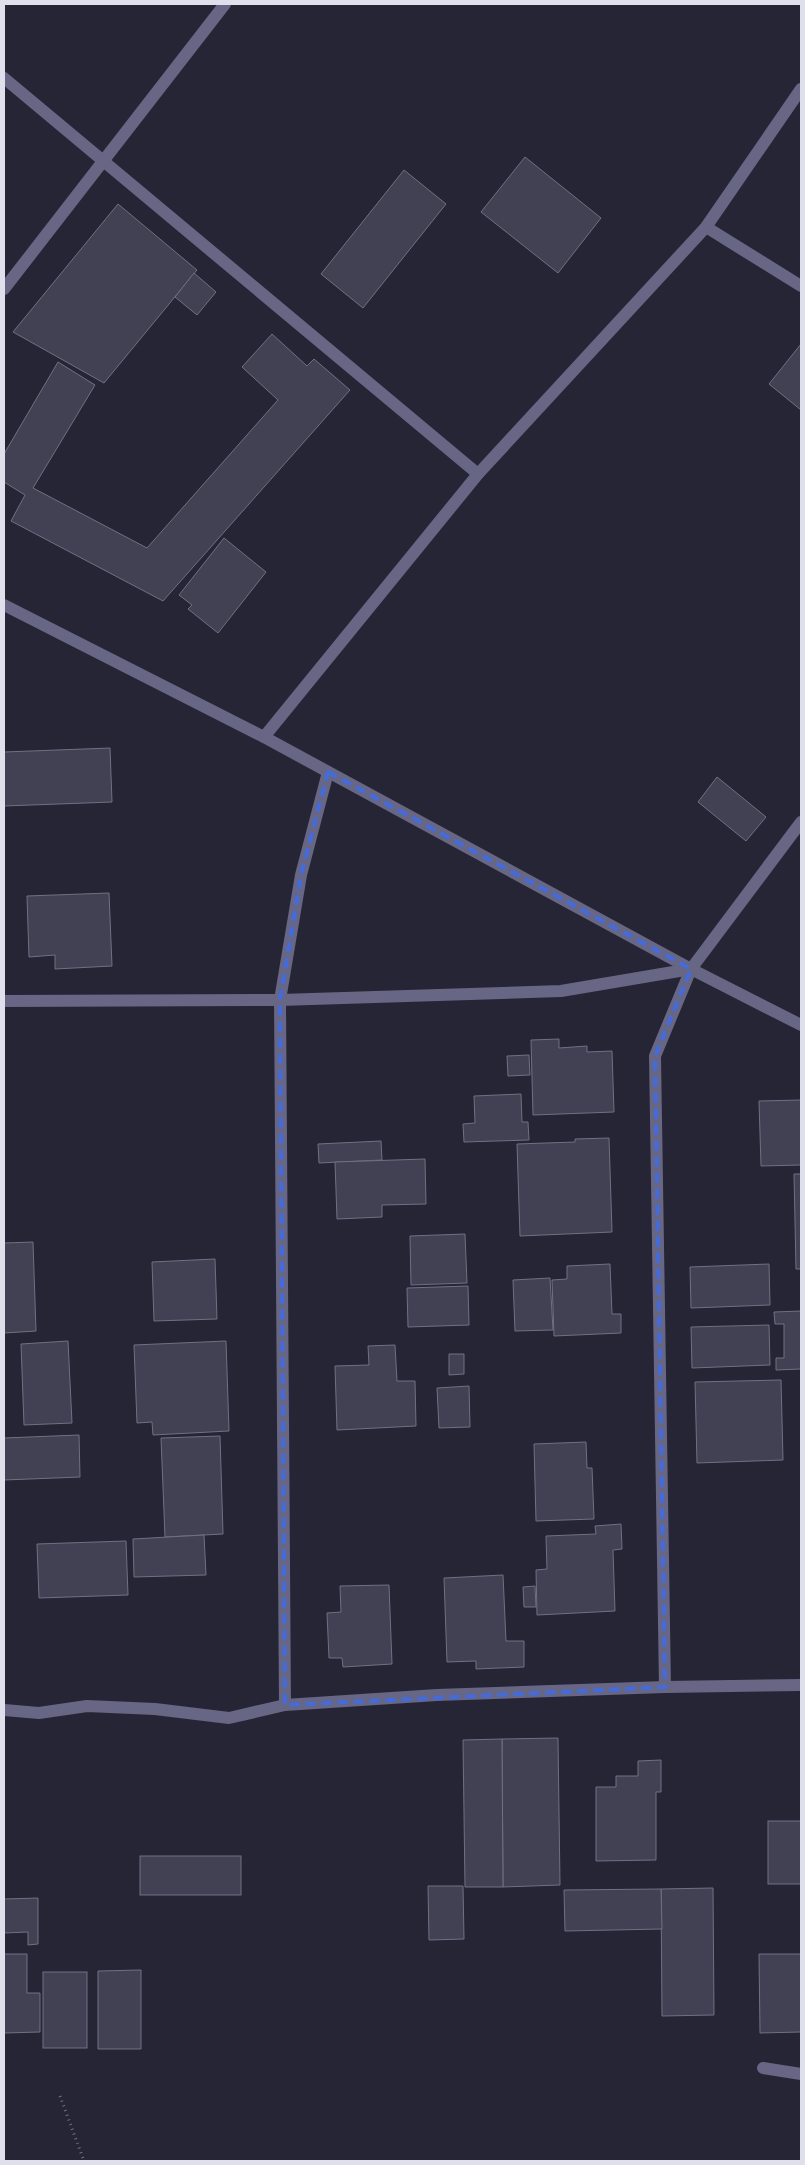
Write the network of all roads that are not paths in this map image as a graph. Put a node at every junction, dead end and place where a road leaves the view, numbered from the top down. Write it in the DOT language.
graph roads {
  1 [pos="226,4"];
  2 [pos="4,78"];
  3 [pos="801,89"];
  4 [pos="104,161"];
  5 [pos="706,227"];
  6 [pos="801,286"];
  7 [pos="4,289"];
  8 [pos="478,474"];
  9 [pos="4,605"];
  10 [pos="264,737"];
  11 [pos="328,772"];
  12 [pos="801,822"];
  13 [pos="691,969"];
  14 [pos="280,1000"];
  15 [pos="4,1001"];
  16 [pos="801,1026"];
  17 [pos="801,1685"];
  18 [pos="665,1687"];
  19 [pos="285,1705"];
  20 [pos="4,1710"];
  21 [pos="763,2068"];
  22 [pos="801,2074"];
  1 -- 4 [label="street"];
  2 -- 4 [label="street"];
  3 -- 5 [label="street"];
  4 -- 7 [label="street"];
  4 -- 8 [label="street"];
  5 -- 6 [label="street"];
  5 -- 8 [label="street"];
  8 -- 10 [label="street"];
  9 -- 10 [label="street"];
  10 -- 11 [label="street"];
  11 -- 13 [label="street"];
  11 -- 14 [label="street"];
  12 -- 13 [label="street"];
  13 -- 14 [label="street"];
  13 -- 16 [label="street"];
  13 -- 18 [label="street"];
  14 -- 15 [label="street"];
  14 -- 19 [label="street"];
  17 -- 18 [label="street"];
  18 -- 19 [label="street"];
  19 -- 20 [label="street"];
  21 -- 22 [label="street"];
}
